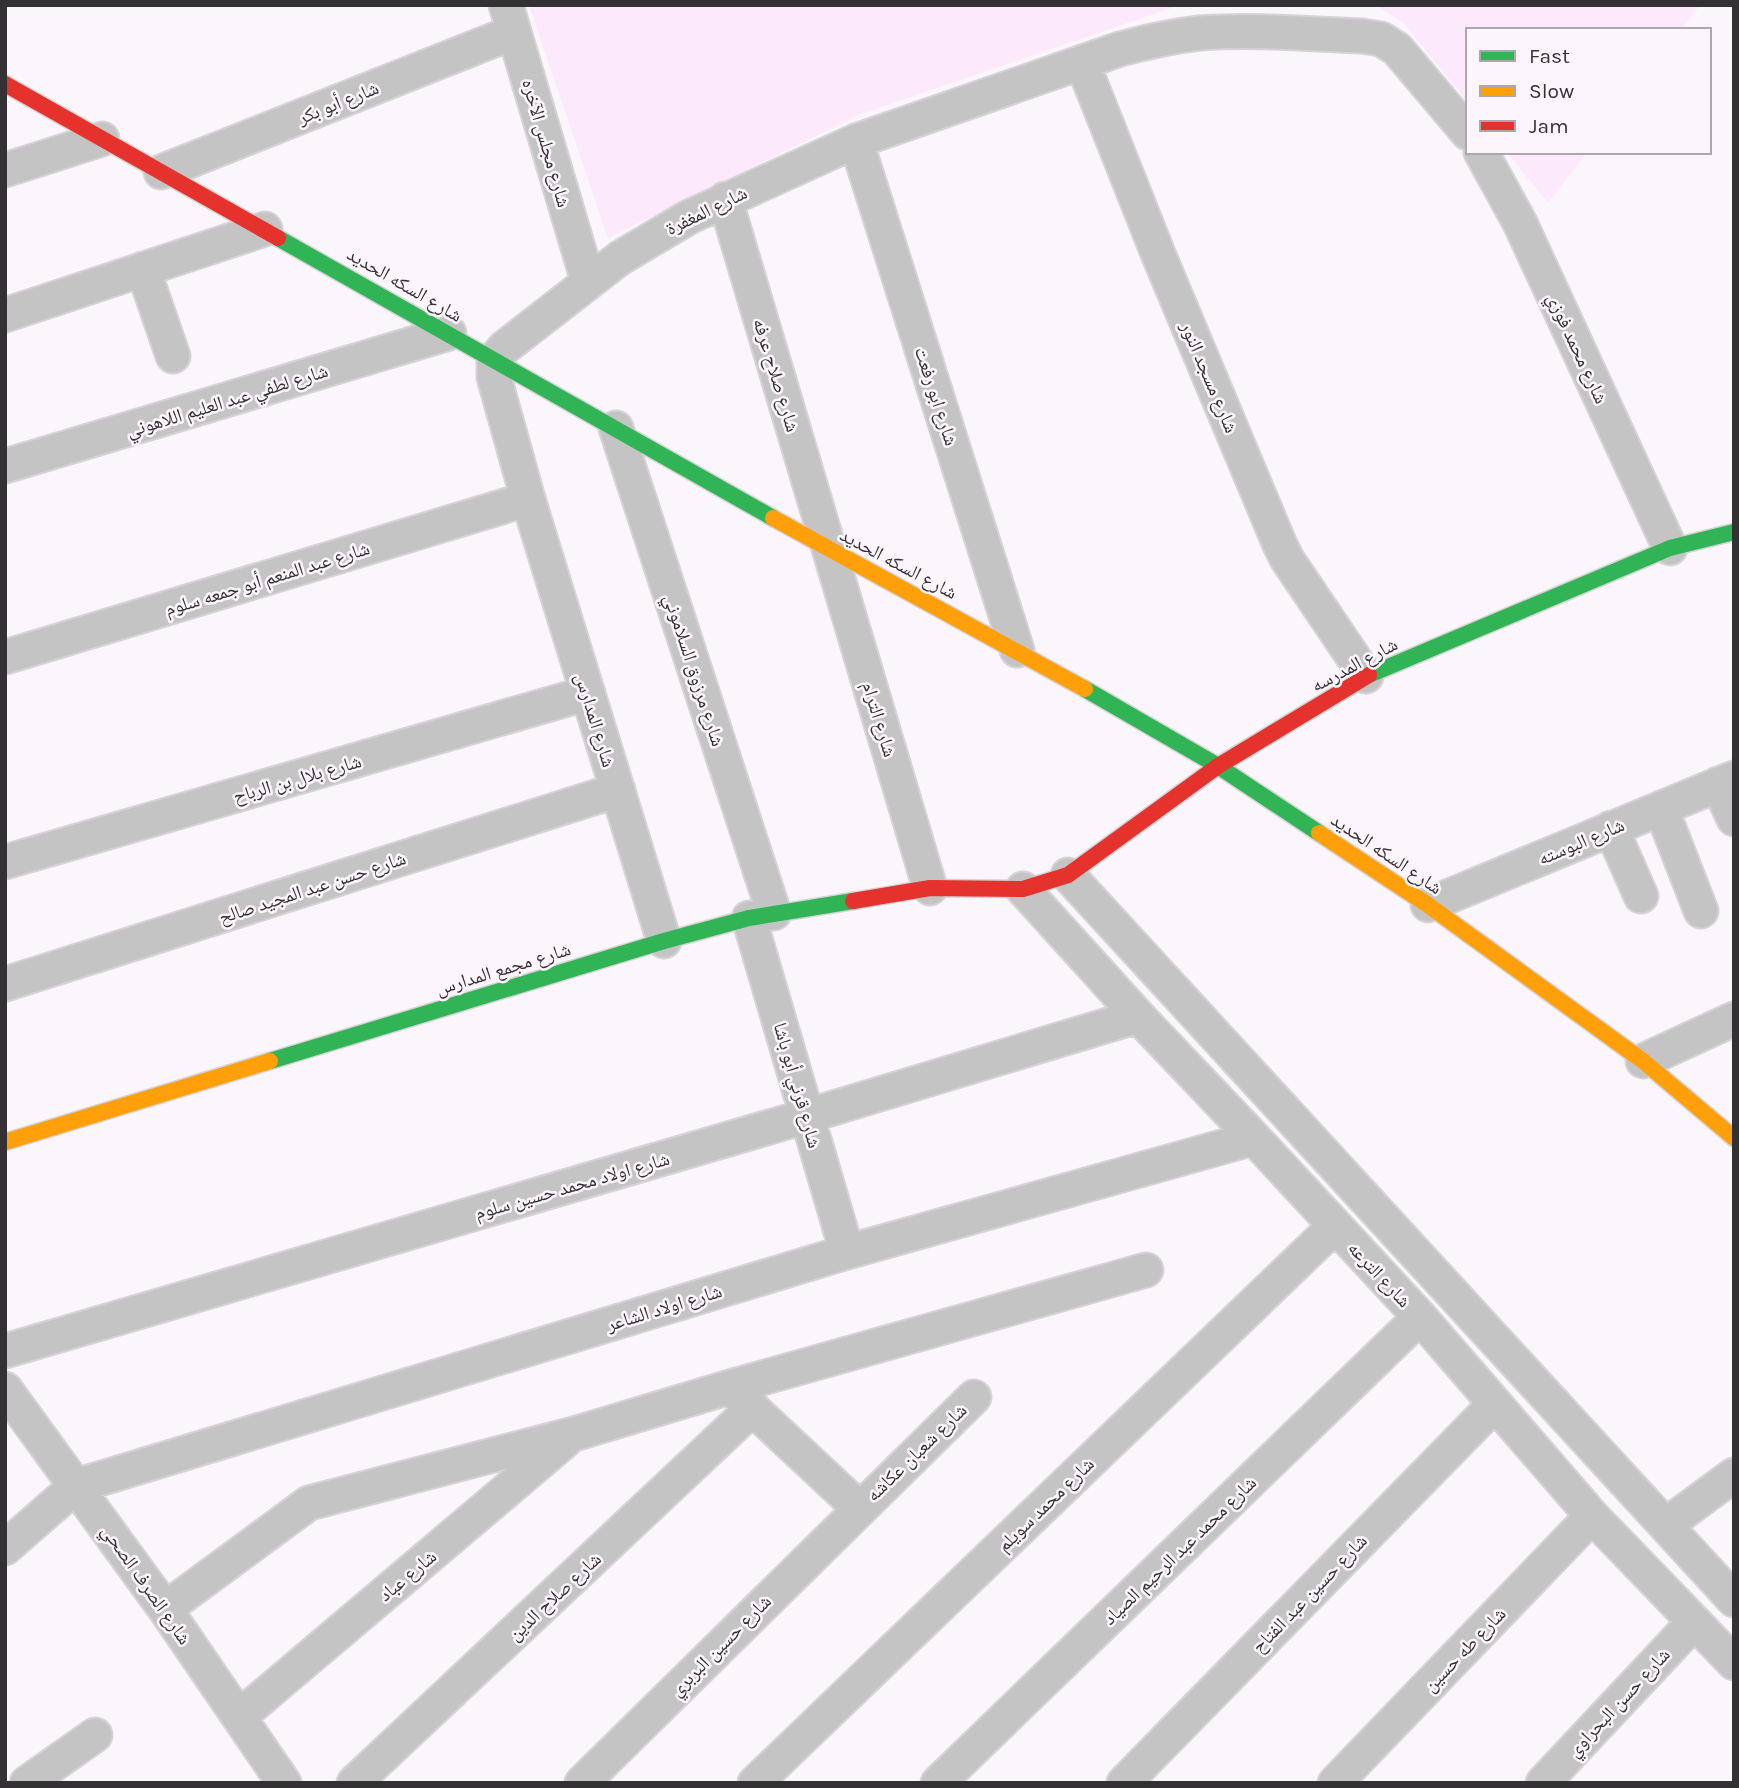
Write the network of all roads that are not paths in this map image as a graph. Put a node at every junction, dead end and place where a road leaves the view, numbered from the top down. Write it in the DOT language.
graph roads {
  1 [pos="510,19"];
  2 [pos="1082,62"];
  3 [pos="5,84"];
  4 [pos="1466,131"];
  5 [pos="102,139"];
  6 [pos="856,141"];
  7 [pos="1482,154"];
  8 [pos="5,170"];
  9 [pos="162,172"];
  10 [pos="725,200"];
  11 [pos="265,229"];
  12 [pos="143,269"];
  13 [pos="588,281"];
  14 [pos="5,315"];
  15 [pos="449,333"];
  16 [pos="173,356"];
  17 [pos="494,360"];
  18 [pos="617,428"];
  19 [pos="5,466"];
  20 [pos="528,499"];
  21 [pos="1734,532"];
  22 [pos="1670,548"];
  23 [pos="830,550"];
  24 [pos="1017,650"];
  25 [pos="5,657"];
  26 [pos="1366,676"];
  27 [pos="588,693"];
  28 [pos="1218,766"];
  29 [pos="1726,781"];
  30 [pos="618,790"];
  31 [pos="1661,808"];
  32 [pos="1734,819"];
  33 [pos="1611,828"];
  34 [pos="5,862"];
  35 [pos="1068,875"];
  36 [pos="930,888"];
  37 [pos="1023,890"];
  38 [pos="1642,896"];
  39 [pos="1428,905"];
  40 [pos="1701,911"];
  41 [pos="761,916"];
  42 [pos="664,941"];
  43 [pos="5,984"];
  44 [pos="1138,1016"];
  45 [pos="1734,1019"];
  46 [pos="1643,1061"];
  47 [pos="807,1116"];
  48 [pos="1254,1138"];
  49 [pos="1734,1138"];
  50 [pos="5,1142"];
  51 [pos="1335,1226"];
  52 [pos="847,1252"];
  53 [pos="1146,1270"];
  54 [pos="1420,1317"];
  55 [pos="5,1351"];
  56 [pos="5,1389"];
  57 [pos="974,1397"];
  58 [pos="742,1398"];
  59 [pos="1495,1404"];
  60 [pos="574,1434"];
  61 [pos="1734,1475"];
  62 [pos="76,1486"];
  63 [pos="859,1508"];
  64 [pos="1592,1516"];
  65 [pos="1666,1525"];
  66 [pos="5,1548"];
  67 [pos="1730,1588"];
  68 [pos="165,1609"];
  69 [pos="1694,1622"];
  70 [pos="1734,1663"];
  71 [pos="239,1717"];
  72 [pos="95,1735"];
  73 [pos="27,1783"];
  74 [pos="284,1783"];
  75 [pos="354,1783"];
  76 [pos="582,1783"];
  77 [pos="755,1783"];
  78 [pos="938,1783"];
  79 [pos="1124,1783"];
  80 [pos="1335,1783"];
  81 [pos="1543,1783"];
  1 -- 9 [label="street, شارع أبو بكر"];
  1 -- 13 [label="street, شارع مجلس الآخره"];
  2 -- 4 [label="street"];
  2 -- 6 [label="street, شارع المغفرة"];
  2 -- 26 [label="street, شارع مسجد النور"];
  3 -- 5 [label="street, شارع السكه الحديد"];
  5 -- 8 [label="street"];
  5 -- 9 [label="street, شارع السكه الحديد"];
  6 -- 10 [label="street, شارع المغفرة"];
  6 -- 24 [label="street, شارع ابو رفعت"];
  7 -- 22 [label="street, شارع محمد فوزي"];
  9 -- 11 [label="street, شارع السكه الحديد"];
  10 -- 13 [label="street, شارع المغفرة"];
  10 -- 23 [label="street, شارع صلاح عرفه"];
  11 -- 12 [label="street"];
  11 -- 15 [label="street, شارع السكه الحديد"];
  12 -- 14 [label="street"];
  12 -- 16 [label="street"];
  13 -- 17 [label="street, شارع المغفرة"];
  15 -- 17 [label="street, شارع السكه الحديد"];
  15 -- 19 [label="street, شارع لطفي عبد العليم اللاهوني"];
  17 -- 18 [label="street, شارع السكه الحديد"];
  17 -- 20 [label="street"];
  18 -- 23 [label="street, شارع السكه الحديد"];
  18 -- 41 [label="street, شارع مرزوق السلاموني"];
  20 -- 25 [label="street, شارع عبد المنعم أبو جمعه سلوم"];
  20 -- 27 [label="street, شارع المدارس"];
  21 -- 22 [label="street, شارع المدرسه"];
  22 -- 26 [label="street, شارع المدرسه"];
  23 -- 24 [label="street, شارع السكه الحديد"];
  23 -- 36 [label="street, شارع الترام"];
  24 -- 28 [label="street, شارع السكه الحديد"];
  26 -- 28 [label="street, شارع المدرسه"];
  27 -- 30 [label="street, شارع المدارس"];
  27 -- 34 [label="street, شارع بلال بن الرباح"];
  28 -- 35 [label="street, شارع المدرسه"];
  28 -- 39 [label="street, شارع السكه الحديد"];
  29 -- 31 [label="street, شارع البوسته"];
  29 -- 32 [label="street"];
  30 -- 42 [label="street, شارع المدارس"];
  30 -- 43 [label="street, شارع حسن عبد المجيد صالح"];
  31 -- 33 [label="street, شارع البوسته"];
  31 -- 40 [label="street"];
  33 -- 38 [label="street"];
  33 -- 39 [label="street, شارع البوسته"];
  35 -- 37 [label="street, شارع المدرسه"];
  35 -- 65 [label="street, شارع الترعه"];
  36 -- 37 [label="street, شارع مجمع المدارس"];
  36 -- 41 [label="street, شارع مجمع المدارس"];
  37 -- 44 [label="street, شارع الترعه"];
  39 -- 46 [label="street, شارع السكه الحديد"];
  41 -- 42 [label="street, شارع مجمع المدارس"];
  41 -- 47 [label="street, شارع قرني أبو باشا"];
  42 -- 50 [label="street, شارع مجمع المدارس"];
  44 -- 47 [label="street, شارع اولاد محمد حسين سلوم"];
  44 -- 48 [label="street, شارع الترعه"];
  45 -- 46 [label="street"];
  46 -- 49 [label="street, شارع السكه الحديد"];
  47 -- 52 [label="street, شارع قرني أبو باشا"];
  47 -- 55 [label="street, شارع اولاد محمد حسين سلوم"];
  48 -- 51 [label="street, شارع الترعه"];
  48 -- 52 [label="street, شارع اولاد الشاعر"];
  51 -- 54 [label="street, شارع الترعه"];
  51 -- 77 [label="street, شارع محمد سويلم"];
  52 -- 62 [label="street, شارع اولاد الشاعر"];
  53 -- 58 [label="street"];
  54 -- 59 [label="street, شارع الترعه"];
  54 -- 78 [label="street, شارع محمد عبد الرحيم الصياد"];
  56 -- 62 [label="street, شارع الصرف الصحي"];
  57 -- 63 [label="street, شارع شعبان عكاشه"];
  58 -- 60 [label="street"];
  58 -- 63 [label="street"];
  58 -- 75 [label="street, شارع صلاح الدين"];
  59 -- 64 [label="street, شارع الترعه"];
  59 -- 79 [label="street, شارع حسين عبد الفتاح"];
  60 -- 68 [label="street"];
  60 -- 71 [label="street, شارع عباد"];
  61 -- 65 [label="street"];
  62 -- 66 [label="street"];
  62 -- 68 [label="street, شارع الصرف الصحي"];
  63 -- 76 [label="street, شارع حسين البربري"];
  64 -- 69 [label="street, شارع الترعه"];
  64 -- 80 [label="street, شارع طه حسين"];
  65 -- 67 [label="street, شارع الترعه"];
  68 -- 71 [label="street, شارع الصرف الصحي"];
  69 -- 70 [label="street, شارع الترعه"];
  69 -- 81 [label="street, شارع حسن البحراوي"];
  71 -- 74 [label="street, شارع الصرف الصحي"];
  72 -- 73 [label="street"];
}
